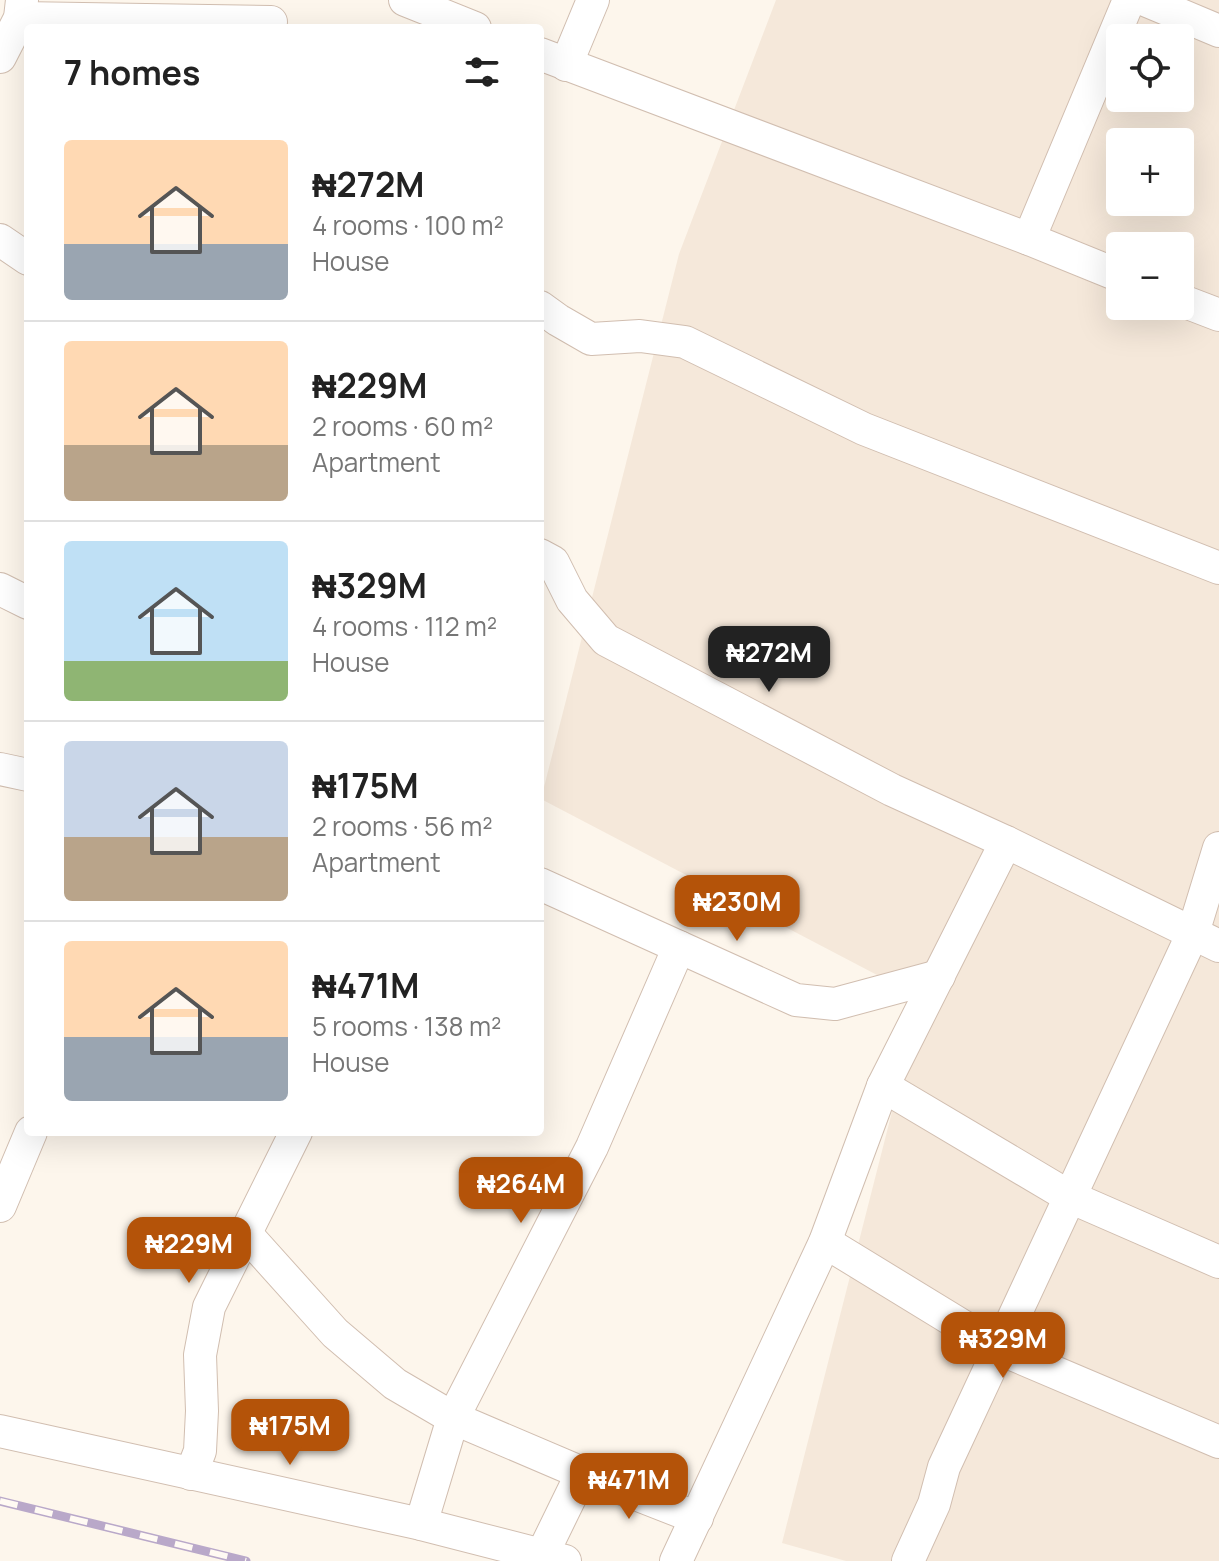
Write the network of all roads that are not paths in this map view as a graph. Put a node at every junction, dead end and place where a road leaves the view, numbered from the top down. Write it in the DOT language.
graph roads {
  1 [pos="405,0"];
  2 [pos="593,0"];
  3 [pos="1129,0"];
  4 [pos="1145,0"];
  5 [pos="21,9"];
  6 [pos="273,17"];
  7 [pos="465,24"];
  8 [pos="1219,31"];
  9 [pos="0,57"];
  10 [pos="553,60"];
  11 [pos="1029,239"];
  12 [pos="0,240"];
  13 [pos="24,256"];
  14 [pos="1106,270"];
  15 [pos="1194,305"];
  16 [pos="544,310"];
  17 [pos="1219,315"];
  18 [pos="544,557"];
  19 [pos="1219,568"];
  20 [pos="0,589"];
  21 [pos="24,601"];
  22 [pos="0,769"];
  23 [pos="24,774"];
  24 [pos="1006,842"];
  25 [pos="1219,848"];
  26 [pos="544,886"];
  27 [pos="1206,939"];
  28 [pos="679,947"];
  29 [pos="939,976"];
  30 [pos="883,1086"];
  31 [pos="29,1136"];
  32 [pos="294,1136"];
  33 [pos="1070,1197"];
  34 [pos="0,1206"];
  35 [pos="246,1234"];
  36 [pos="825,1242"];
  37 [pos="1219,1262"];
  38 [pos="1000,1349"];
  39 [pos="453,1418"];
  40 [pos="0,1431"];
  41 [pos="1219,1442"];
  42 [pos="582,1473"];
  43 [pos="191,1474"];
  44 [pos="697,1518"];
  45 [pos="421,1524"];
  46 [pos="554,1558"];
  47 [pos="676,1561"];
  48 [pos="908,1561"];
  1 -- 7 [label="street"];
  2 -- 10 [label="street"];
  3 -- 11 [label="street"];
  4 -- 8 [label="street"];
  5 -- 6 [label="street"];
  5 -- 9 [label="street"];
  10 -- 11 [label="street"];
  11 -- 14 [label="street"];
  12 -- 13 [label="street"];
  15 -- 17 [label="street"];
  16 -- 19 [label="street"];
  18 -- 24 [label="street"];
  20 -- 21 [label="street"];
  22 -- 23 [label="street"];
  24 -- 27 [label="street"];
  24 -- 29 [label="street"];
  25 -- 27 [label="street"];
  26 -- 28 [label="street"];
  27 -- 33 [label="street"];
  28 -- 29 [label="street"];
  28 -- 39 [label="street"];
  29 -- 30 [label="street"];
  30 -- 33 [label="street"];
  30 -- 36 [label="street"];
  31 -- 34 [label="street"];
  32 -- 35 [label="street"];
  33 -- 37 [label="street"];
  33 -- 38 [label="street"];
  35 -- 39 [label="street"];
  35 -- 43 [label="street"];
  36 -- 38 [label="street"];
  36 -- 44 [label="street"];
  38 -- 41 [label="street"];
  38 -- 48 [label="street"];
  39 -- 42 [label="street"];
  39 -- 45 [label="street"];
  40 -- 43 [label="street"];
  42 -- 44 [label="street"];
  42 -- 46 [label="street"];
  43 -- 45 [label="street"];
  44 -- 47 [label="street"];
  45 -- 46 [label="street"];
}
